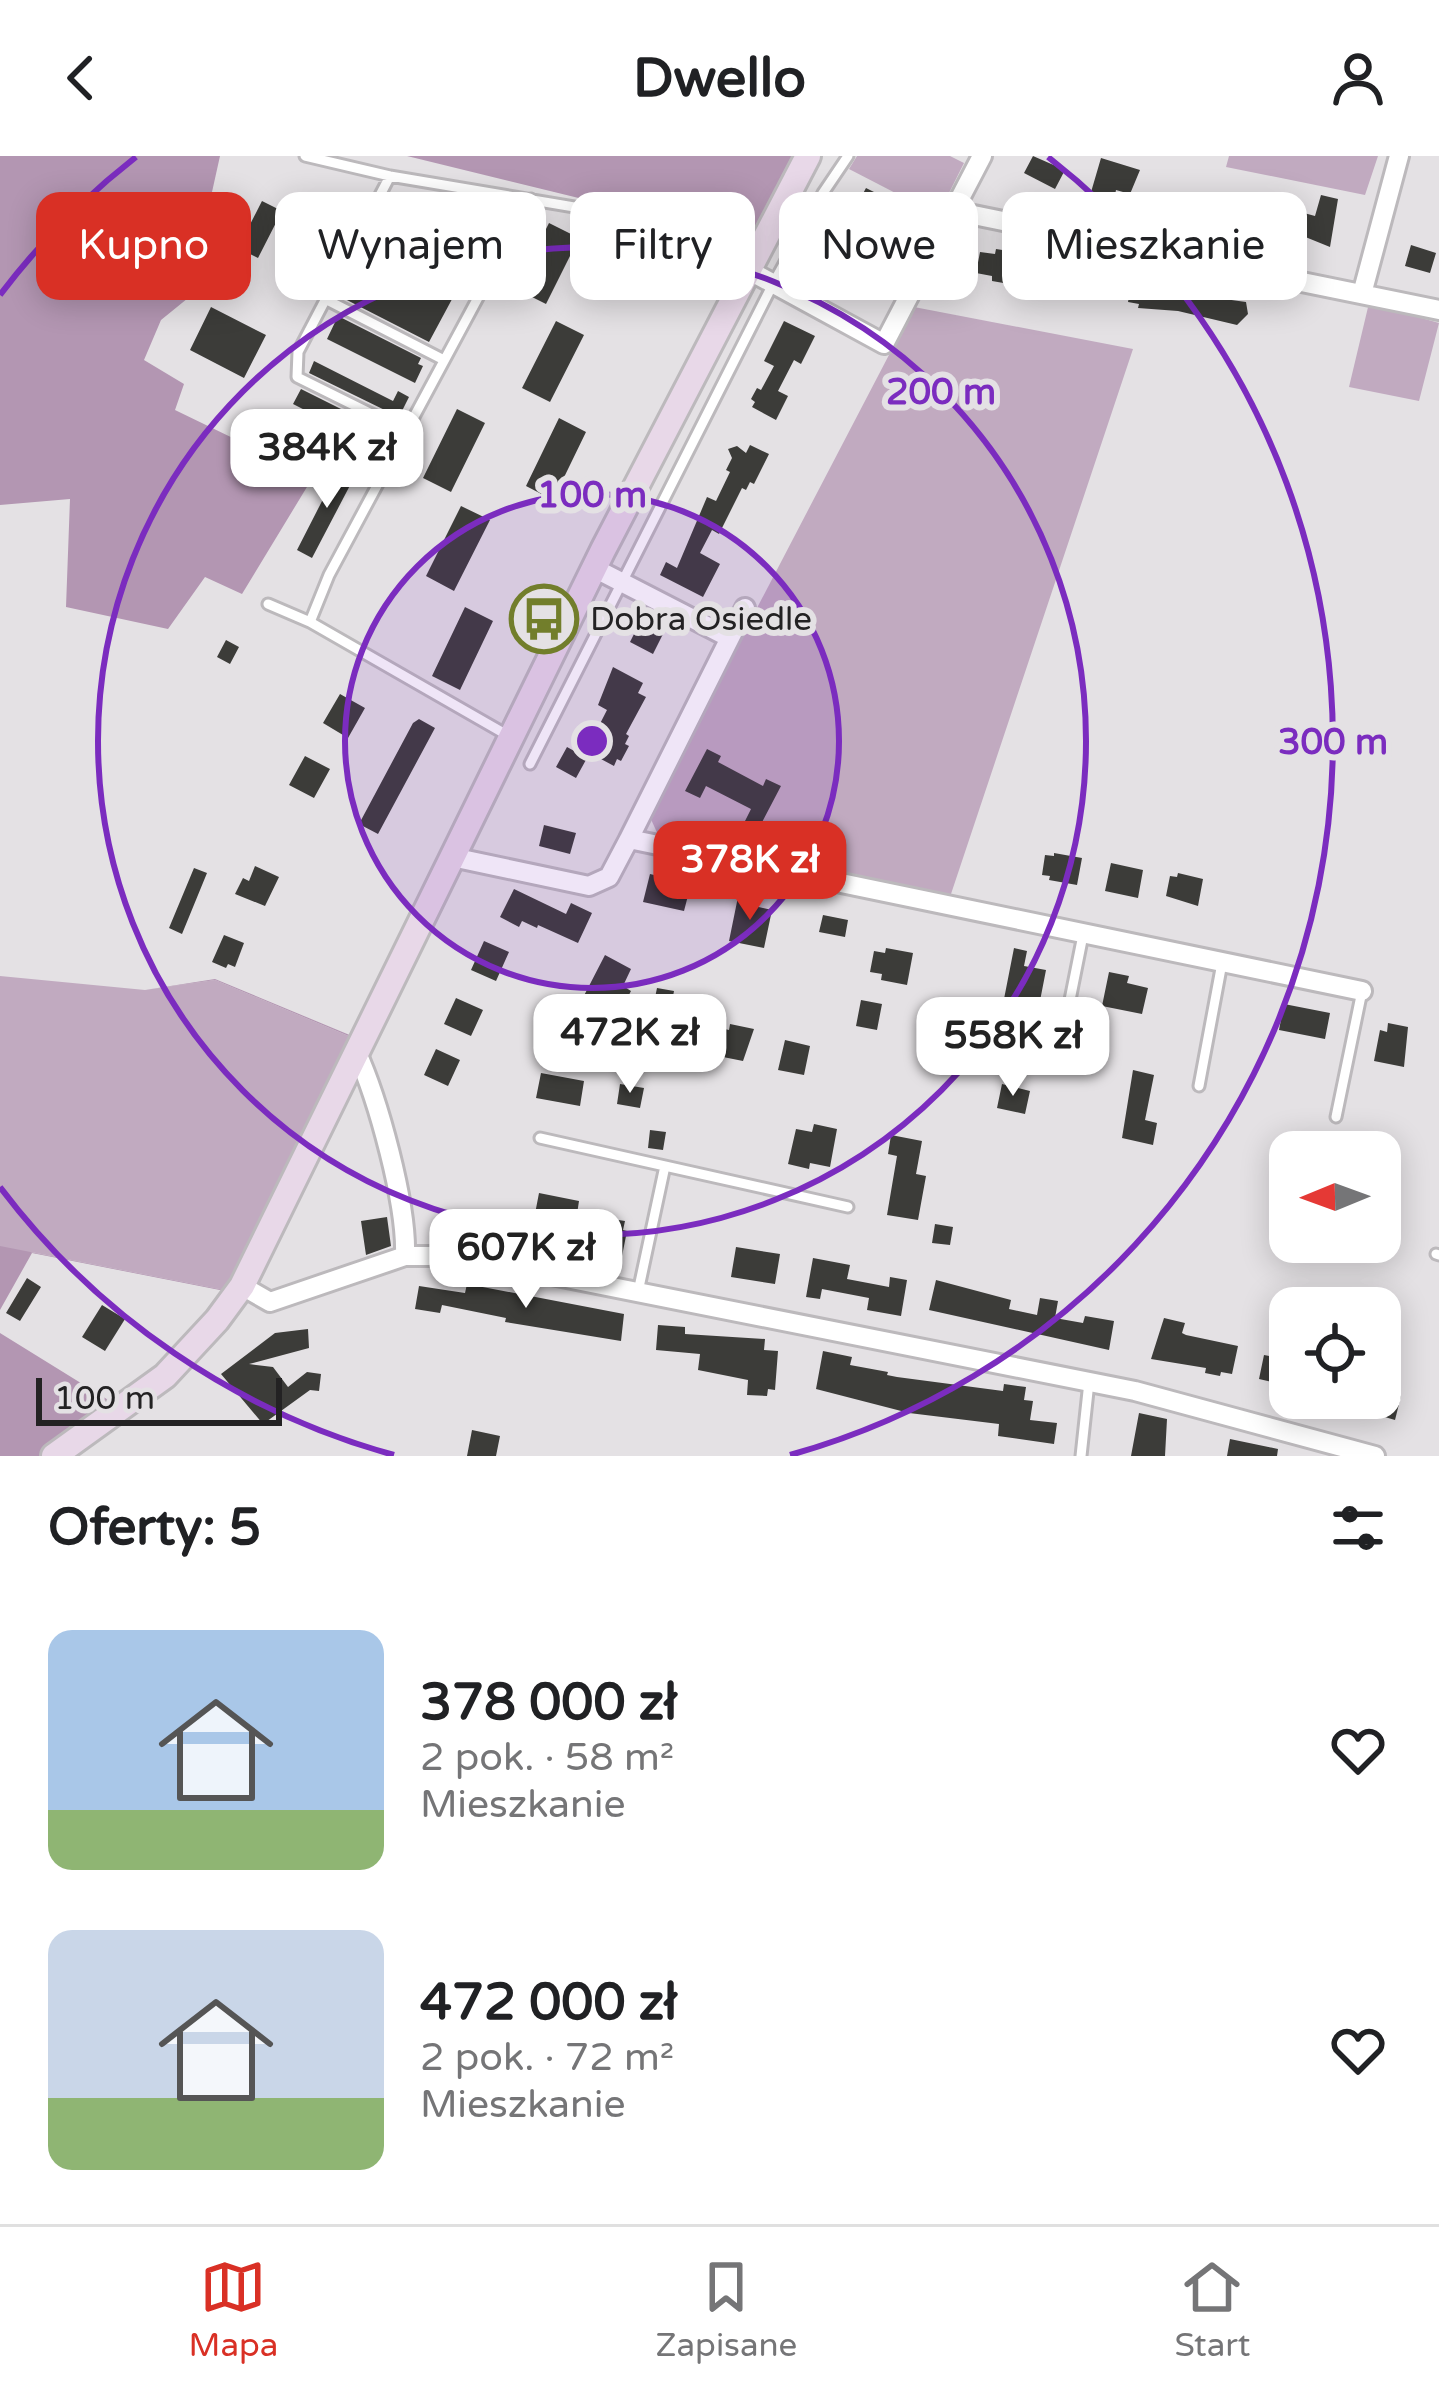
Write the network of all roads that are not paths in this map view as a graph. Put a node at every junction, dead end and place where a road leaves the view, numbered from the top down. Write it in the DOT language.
graph roads {
  1 [pos="304,156"];
  2 [pos="808,156"];
  3 [pos="848,156"];
  4 [pos="982,156"];
  5 [pos="1399,156"];
  6 [pos="390,176"];
  7 [pos="381,192"];
  8 [pos="488,192"];
  9 [pos="964,192"];
  10 [pos="546,202"];
  11 [pos="978,216"];
  12 [pos="762,245"];
  13 [pos="755,258"];
  14 [pos="755,274"];
  15 [pos="773,284"];
  16 [pos="779,287"];
  17 [pos="1362,294"];
  18 [pos="324,300"];
  19 [pos="327,300"];
  20 [pos="477,300"];
  21 [pos="732,300"];
  22 [pos="803,300"];
  23 [pos="907,300"];
  24 [pos="1439,310"];
  25 [pos="444,360"];
  26 [pos="406,431"];
  27 [pos="594,568"];
  28 [pos="622,583"];
  29 [pos="268,604"];
  30 [pos="746,608"];
  31 [pos="310,622"];
  32 [pos="730,638"];
  33 [pos="512,738"];
  34 [pos="530,764"];
  35 [pos="629,839"];
  36 [pos="452,857"];
  37 [pos="1083,935"];
  38 [pos="1222,963"];
  39 [pos="1362,991"];
  40 [pos="356,1051"];
  41 [pos="1059,1055"];
  42 [pos="1199,1086"];
  43 [pos="1336,1117"];
  44 [pos="540,1138"];
  45 [pos="665,1166"];
  46 [pos="848,1207"];
  47 [pos="404,1256"];
  48 [pos="242,1286"];
  49 [pos="638,1292"];
  50 [pos="1089,1382"];
  51 [pos="54,1456"];
  52 [pos="1081,1456"];
  53 [pos="1375,1456"];
  1 -- 6 [label="lane"];
  2 -- 12 [label="main road"];
  3 -- 15 [label="lane"];
  4 -- 9 [label="street"];
  5 -- 17 [label="street"];
  6 -- 7 [label="lane"];
  6 -- 8 [label="lane"];
  10 -- 12 [label="lane"];
  11 -- 17 [label="street"];
  12 -- 13 [label="main road"];
  14 -- 15 [label="street"];
  15 -- 16 [label="street"];
  15 -- 28 [label="lane"];
  17 -- 24 [label="street"];
  18 -- 26 [label="lane"];
  19 -- 25 [label="lane"];
  20 -- 25 [label="lane"];
  21 -- 27 [label="main road"];
  22 -- 23 [label="street"];
  25 -- 26 [label="lane"];
  26 -- 31 [label="lane"];
  27 -- 28 [label="street"];
  27 -- 33 [label="main road"];
  28 -- 32 [label="street"];
  28 -- 34 [label="lane"];
  29 -- 31 [label="lane"];
  30 -- 32 [label="street"];
  31 -- 33 [label="lane"];
  32 -- 35 [label="street"];
  33 -- 36 [label="main road"];
  35 -- 36 [label="street"];
  35 -- 37 [label="street"];
  36 -- 40 [label="main road"];
  37 -- 38 [label="street"];
  37 -- 41 [label="lane"];
  38 -- 39 [label="street"];
  38 -- 42 [label="lane"];
  39 -- 43 [label="lane"];
  40 -- 47 [label="street"];
  40 -- 48 [label="main road"];
  44 -- 45 [label="lane"];
  45 -- 46 [label="lane"];
  45 -- 49 [label="lane"];
  47 -- 48 [label="street"];
  47 -- 49 [label="street"];
  48 -- 51 [label="main road"];
  49 -- 50 [label="street"];
  50 -- 52 [label="lane"];
  50 -- 53 [label="street"];
}
